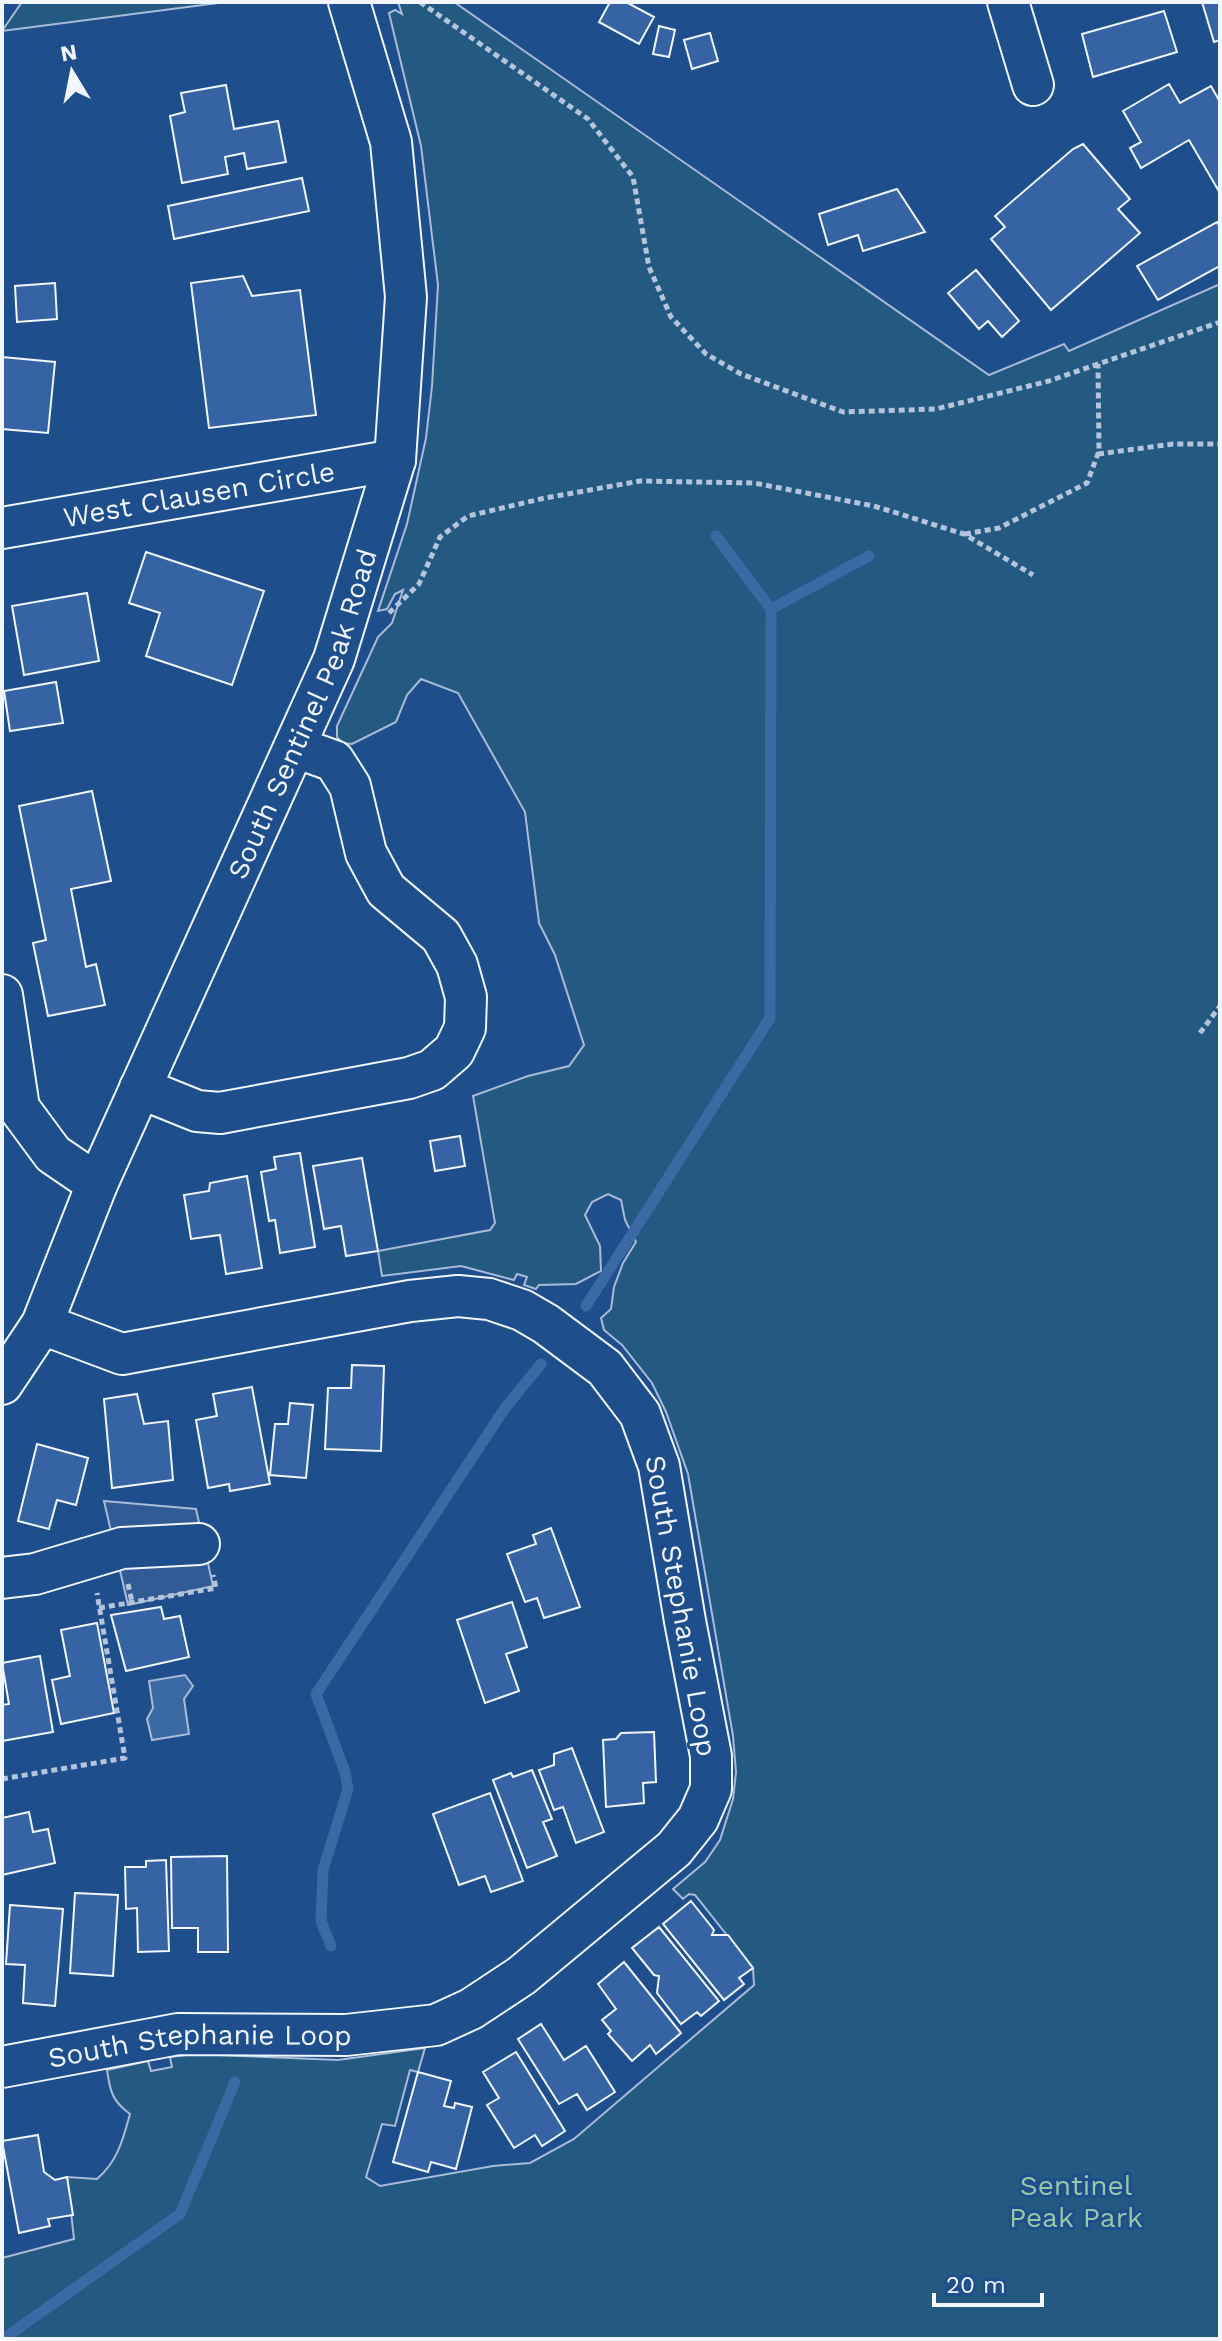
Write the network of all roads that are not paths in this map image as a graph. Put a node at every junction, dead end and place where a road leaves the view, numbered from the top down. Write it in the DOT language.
graph roads {
  1 [pos="349,2"];
  2 [pos="1008,2"];
  3 [pos="1033,85"];
  4 [pos="395,460"];
  5 [pos="2,528"];
  6 [pos="295,747"];
  7 [pos="2,995"];
  8 [pos="140,1088"];
  9 [pos="97,1184"];
  10 [pos="42,1324"];
  11 [pos="2,1384"];
  12 [pos="199,1544"];
  13 [pos="2,1578"];
  14 [pos="2,2067"];
  1 -- 4 [label="street, South Sentinel Peak Road"];
  2 -- 3 [label="street"];
  4 -- 5 [label="street, West Clausen Circle"];
  4 -- 6 [label="street, South Sentinel Peak Road"];
  6 -- 8 [label="street, South Sentinel Peak Road"];
  6 -- 8 [label="street"];
  7 -- 9 [label="street"];
  8 -- 9 [label="street, South Sentinel Peak Road"];
  9 -- 10 [label="street, South Sentinel Peak Road"];
  10 -- 11 [label="street, South Sentinel Peak Road"];
  10 -- 14 [label="street, South Stephanie Loop"];
  12 -- 13 [label="street"];
}
